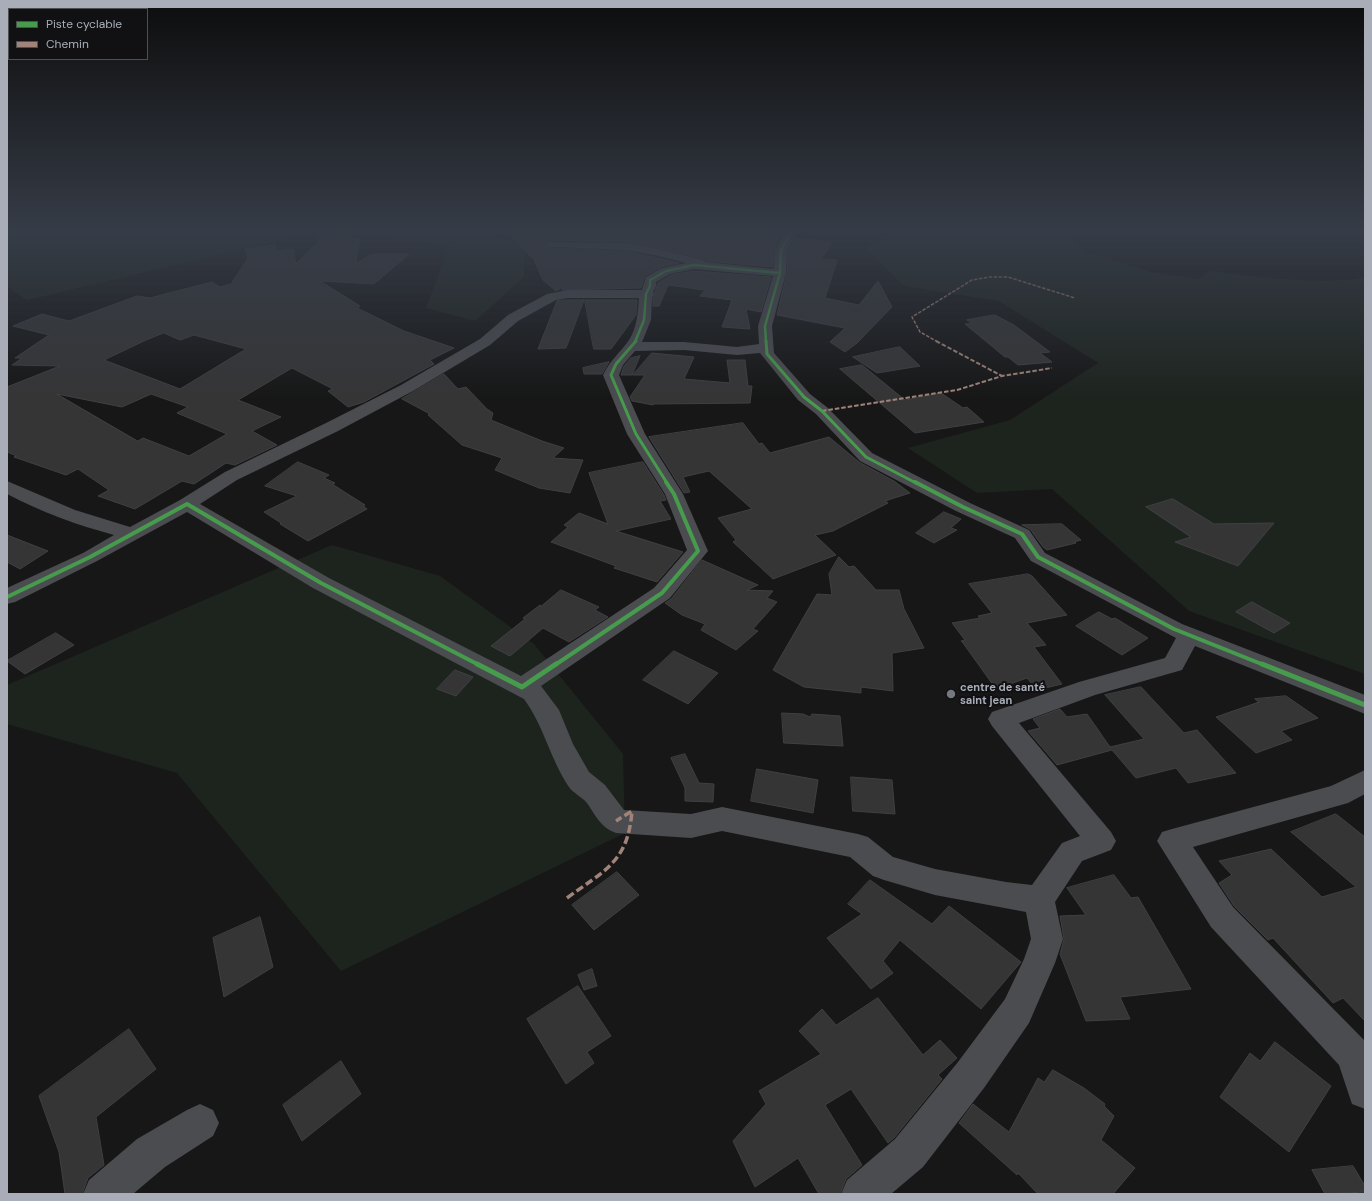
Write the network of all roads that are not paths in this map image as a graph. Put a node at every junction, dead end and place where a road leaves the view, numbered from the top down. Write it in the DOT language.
graph roads {
  1 [pos="649,288"];
  2 [pos="776,288"];
  3 [pos="648,294"];
  4 [pos="631,347"];
  5 [pos="766,348"];
  6 [pos="7,487"];
  7 [pos="187,504"];
  8 [pos="132,534"];
  9 [pos="7,597"];
  10 [pos="1189,636"];
  11 [pos="522,687"];
  12 [pos="1365,705"];
  13 [pos="1365,781"];
  14 [pos="1040,900"];
  15 [pos="1365,1091"];
  16 [pos="200,1123"];
  17 [pos="103,1194"];
  18 [pos="861,1194"];
  1 -- 3 [label="street"];
  2 -- 5 [label="street"];
  3 -- 4 [label="street"];
  3 -- 7 [label="street"];
  4 -- 5 [label="street"];
  4 -- 11 [label="street"];
  5 -- 10 [label="street"];
  6 -- 8 [label="street"];
  7 -- 8 [label="street"];
  7 -- 11 [label="street"];
  8 -- 9 [label="street"];
  10 -- 12 [label="street"];
  10 -- 14 [label="street"];
  11 -- 14 [label="street"];
  13 -- 15 [label="street"];
  14 -- 18 [label="street"];
  16 -- 17 [label="street"];
}
